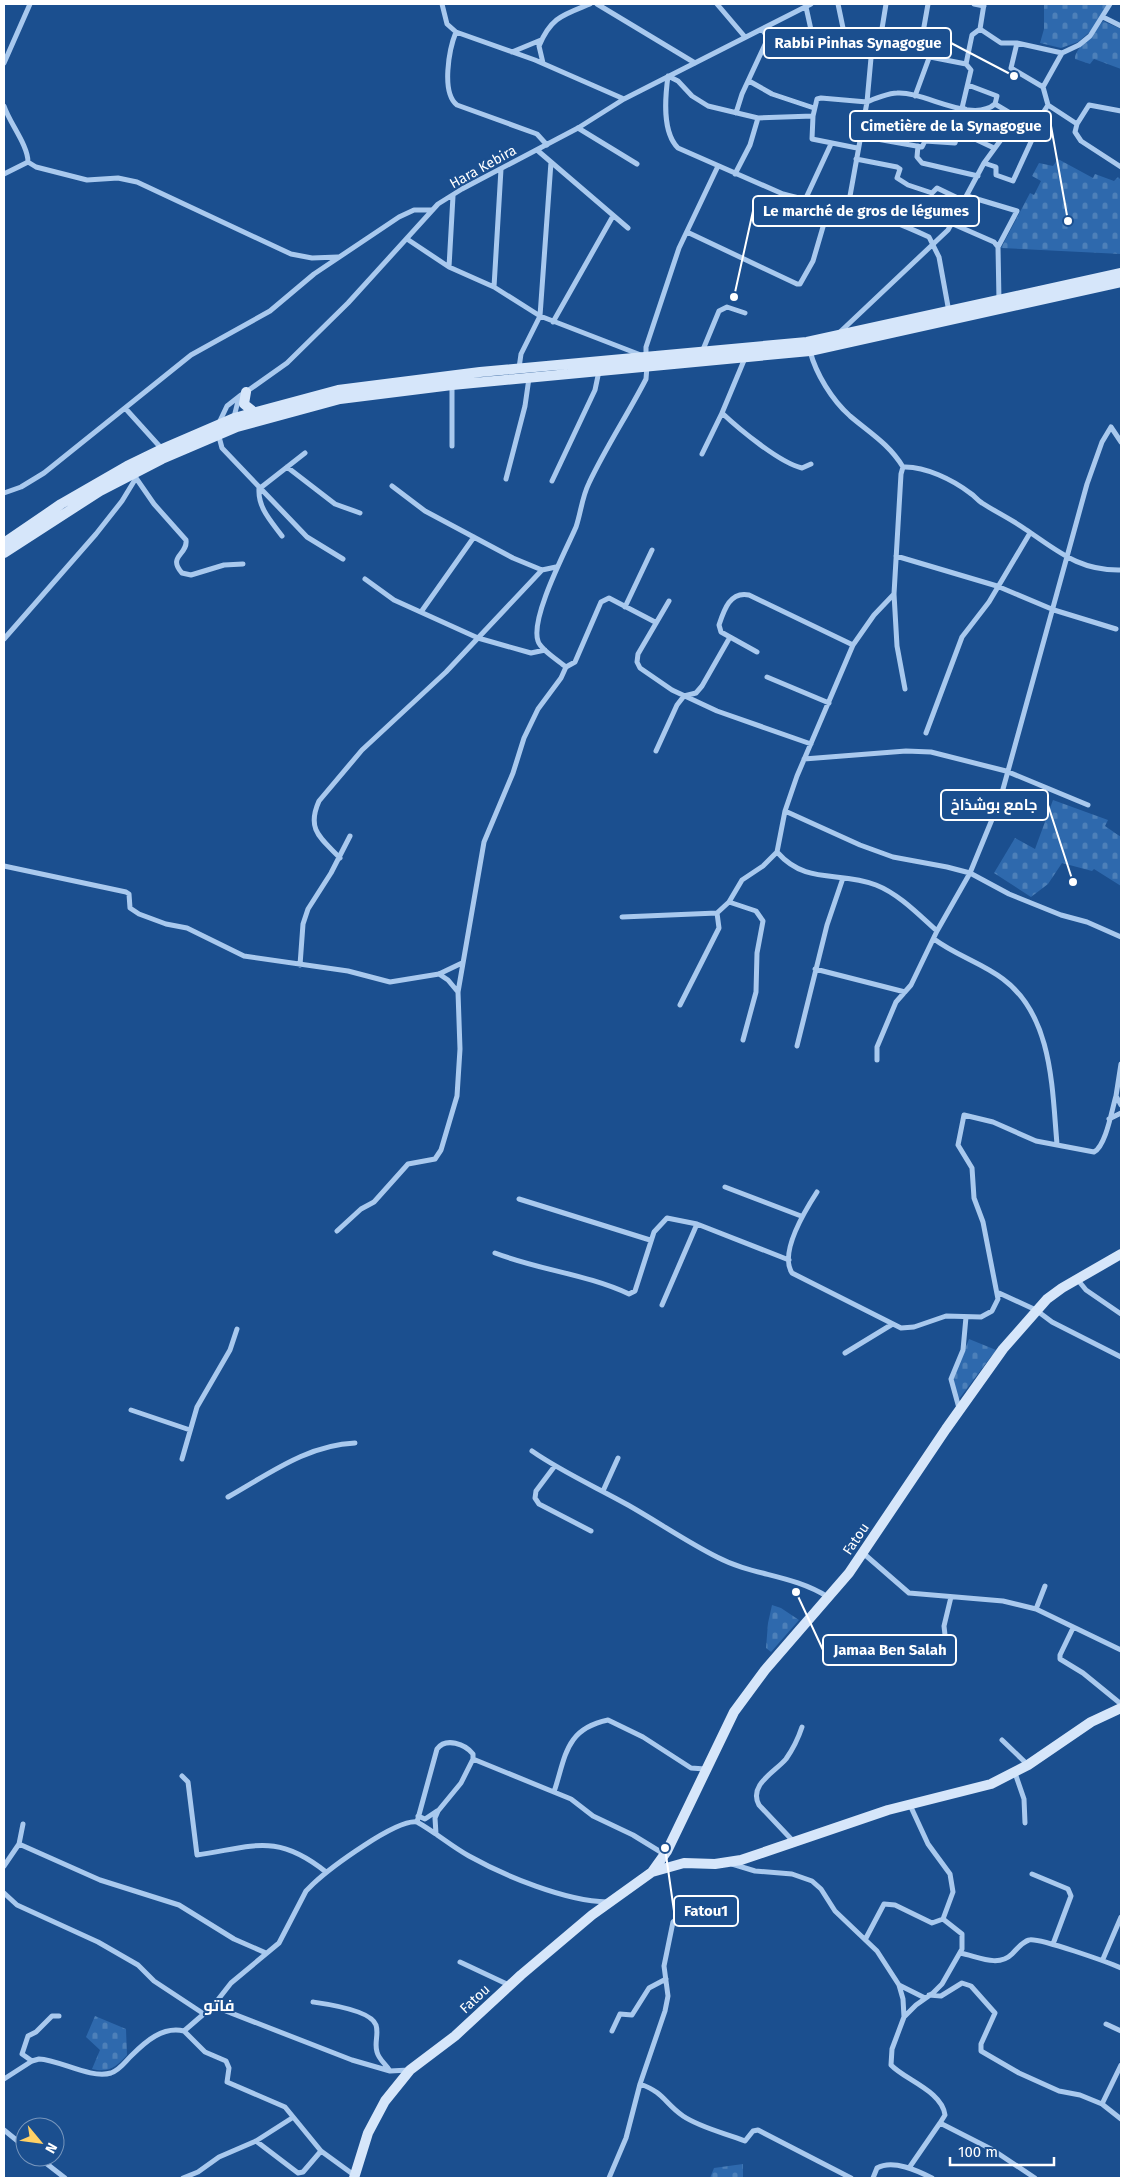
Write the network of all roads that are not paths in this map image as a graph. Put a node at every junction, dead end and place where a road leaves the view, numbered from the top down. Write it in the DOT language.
graph roads {
  1 [pos="30,4"];
  2 [pos="442,4"];
  3 [pos="590,4"];
  4 [pos="597,4"];
  5 [pos="717,4"];
  6 [pos="838,4"];
  7 [pos="886,4"];
  8 [pos="928,4"];
  9 [pos="974,4"];
  10 [pos="1110,4"];
  11 [pos="808,5"];
  12 [pos="984,5"];
  13 [pos="1103,17"];
  14 [pos="1121,26"];
  15 [pos="762,29"];
  16 [pos="980,29"];
  17 [pos="456,32"];
  18 [pos="811,36"];
  19 [pos="745,37"];
  20 [pos="768,38"];
  21 [pos="542,39"];
  22 [pos="1017,43"];
  23 [pos="847,47"];
  24 [pos="872,47"];
  25 [pos="879,47"];
  26 [pos="512,52"];
  27 [pos="1062,53"];
  28 [pos="919,55"];
  29 [pos="929,58"];
  30 [pos="4,63"];
  31 [pos="543,63"];
  32 [pos="695,63"];
  33 [pos="966,64"];
  34 [pos="668,76"];
  35 [pos="749,81"];
  36 [pos="968,85"];
  37 [pos="1043,87"];
  38 [pos="915,96"];
  39 [pos="624,99"];
  40 [pos="867,102"];
  41 [pos="995,104"];
  42 [pos="1048,105"];
  43 [pos="4,106"];
  44 [pos="814,108"];
  45 [pos="963,109"];
  46 [pos="1121,111"];
  47 [pos="736,113"];
  48 [pos="813,116"];
  49 [pos="758,118"];
  50 [pos="1020,120"];
  51 [pos="1077,124"];
  52 [pos="1034,127"];
  53 [pos="578,128"];
  54 [pos="960,132"];
  55 [pos="860,136"];
  56 [pos="831,144"];
  57 [pos="547,145"];
  58 [pos="918,146"];
  59 [pos="857,148"];
  60 [pos="994,148"];
  61 [pos="537,150"];
  62 [pos="856,159"];
  63 [pos="28,162"];
  64 [pos="551,162"];
  65 [pos="984,162"];
  66 [pos="637,164"];
  67 [pos="718,166"];
  68 [pos="1121,167"];
  69 [pos="501,169"];
  70 [pos="4,174"];
  71 [pos="735,174"];
  72 [pos="978,176"];
  73 [pos="453,196"];
  74 [pos="966,198"];
  75 [pos="806,200"];
  76 [pos="830,203"];
  77 [pos="848,207"];
  78 [pos="431,210"];
  79 [pos="613,216"];
  80 [pos="953,224"];
  81 [pos="628,228"];
  82 [pos="687,232"];
  83 [pos="407,239"];
  84 [pos="934,244"];
  85 [pos="998,247"];
  86 [pos="339,257"];
  87 [pos="449,267"];
  88 [pos="1121,273"];
  89 [pos="1114,281"];
  90 [pos="494,288"];
  91 [pos="999,300"];
  92 [pos="745,313"];
  93 [pos="540,316"];
  94 [pos="950,316"];
  95 [pos="553,322"];
  96 [pos="836,336"];
  97 [pos="810,351"];
  98 [pos="701,352"];
  99 [pos="745,358"];
  100 [pos="647,362"];
  101 [pos="519,369"];
  102 [pos="599,370"];
  103 [pos="529,378"];
  104 [pos="452,384"];
  105 [pos="246,392"];
  106 [pos="339,395"];
  107 [pos="125,408"];
  108 [pos="255,413"];
  109 [pos="722,413"];
  110 [pos="236,423"];
  111 [pos="218,429"];
  112 [pos="1121,442"];
  113 [pos="452,446"];
  114 [pos="162,449"];
  115 [pos="306,453"];
  116 [pos="702,454"];
  117 [pos="811,464"];
  118 [pos="287,467"];
  119 [pos="903,467"];
  120 [pos="132,472"];
  121 [pos="506,480"];
  122 [pos="552,481"];
  123 [pos="392,486"];
  124 [pos="259,489"];
  125 [pos="4,494"];
  126 [pos="360,513"];
  127 [pos="1030,532"];
  128 [pos="282,536"];
  129 [pos="474,536"];
  130 [pos="4,543"];
  131 [pos="652,550"];
  132 [pos="4,553"];
  133 [pos="896,556"];
  134 [pos="343,559"];
  135 [pos="1067,559"];
  136 [pos="243,564"];
  137 [pos="556,567"];
  138 [pos="542,570"];
  139 [pos="1121,570"];
  140 [pos="365,579"];
  141 [pos="997,586"];
  142 [pos="894,594"];
  143 [pos="668,601"];
  144 [pos="625,606"];
  145 [pos="1054,610"];
  146 [pos="421,612"];
  147 [pos="655,622"];
  148 [pos="1116,630"];
  149 [pos="730,637"];
  150 [pos="478,638"];
  151 [pos="4,639"];
  152 [pos="853,645"];
  153 [pos="545,650"];
  154 [pos="757,652"];
  155 [pos="566,667"];
  156 [pos="767,677"];
  157 [pos="905,689"];
  158 [pos="684,696"];
  159 [pos="829,703"];
  160 [pos="926,732"];
  161 [pos="811,744"];
  162 [pos="656,751"];
  163 [pos="804,759"];
  164 [pos="1006,771"];
  165 [pos="1088,805"];
  166 [pos="785,811"];
  167 [pos="350,836"];
  168 [pos="777,852"];
  169 [pos="340,858"];
  170 [pos="4,866"];
  171 [pos="970,873"];
  172 [pos="844,878"];
  173 [pos="729,902"];
  174 [pos="717,914"];
  175 [pos="622,917"];
  176 [pos="937,932"];
  177 [pos="1121,937"];
  178 [pos="934,939"];
  179 [pos="462,963"];
  180 [pos="300,965"];
  181 [pos="815,970"];
  182 [pos="439,974"];
  183 [pos="458,992"];
  184 [pos="904,992"];
  185 [pos="680,1005"];
  186 [pos="743,1040"];
  187 [pos="797,1046"];
  188 [pos="877,1060"];
  189 [pos="1121,1064"];
  190 [pos="1116,1096"];
  191 [pos="1121,1105"];
  192 [pos="1121,1113"];
  193 [pos="1109,1118"];
  194 [pos="1057,1144"];
  195 [pos="725,1187"];
  196 [pos="818,1192"];
  197 [pos="519,1199"];
  198 [pos="801,1216"];
  199 [pos="697,1224"];
  200 [pos="337,1231"];
  201 [pos="650,1240"];
  202 [pos="495,1252"];
  203 [pos="1121,1254"];
  204 [pos="789,1260"];
  205 [pos="1077,1280"];
  206 [pos="999,1292"];
  207 [pos="662,1305"];
  208 [pos="1036,1310"];
  209 [pos="1121,1314"];
  210 [pos="966,1317"];
  211 [pos="892,1325"];
  212 [pos="237,1329"];
  213 [pos="845,1353"];
  214 [pos="1121,1357"];
  215 [pos="960,1408"];
  216 [pos="131,1410"];
  217 [pos="190,1430"];
  218 [pos="355,1443"];
  219 [pos="532,1450"];
  220 [pos="618,1458"];
  221 [pos="182,1459"];
  222 [pos="554,1467"];
  223 [pos="603,1491"];
  224 [pos="228,1497"];
  225 [pos="591,1531"];
  226 [pos="863,1553"];
  227 [pos="1045,1586"];
  228 [pos="951,1597"];
  229 [pos="830,1598"];
  230 [pos="1036,1609"];
  231 [pos="1074,1628"];
  232 [pos="946,1644"];
  233 [pos="1121,1650"];
  234 [pos="1121,1706"];
  235 [pos="802,1728"];
  236 [pos="1002,1740"];
  237 [pos="473,1759"];
  238 [pos="1028,1765"];
  239 [pos="705,1770"];
  240 [pos="1015,1773"];
  241 [pos="182,1776"];
  242 [pos="554,1792"];
  243 [pos="910,1805"];
  244 [pos="438,1811"];
  245 [pos="418,1816"];
  246 [pos="417,1822"];
  247 [pos="1025,1823"];
  248 [pos="23,1824"];
  249 [pos="436,1834"];
  250 [pos="793,1841"];
  251 [pos="19,1844"];
  252 [pos="666,1853"];
  253 [pos="684,1863"];
  254 [pos="728,1863"];
  255 [pos="4,1866"];
  256 [pos="326,1872"];
  257 [pos="652,1872"];
  258 [pos="1032,1874"];
  259 [pos="4,1893"];
  260 [pos="610,1902"];
  261 [pos="684,1917"];
  262 [pos="1121,1917"];
  263 [pos="943,1919"];
  264 [pos="866,1938"];
  265 [pos="1053,1944"];
  266 [pos="266,1953"];
  267 [pos="960,1953"];
  268 [pos="1103,1959"];
  269 [pos="460,1962"];
  270 [pos="1121,1968"];
  271 [pos="666,1979"];
  272 [pos="899,1984"];
  273 [pos="510,1985"];
  274 [pos="927,1997"];
  275 [pos="313,2002"];
  276 [pos="213,2006"];
  277 [pos="204,2014"];
  278 [pos="59,2016"];
  279 [pos="904,2017"];
  280 [pos="1106,2024"];
  281 [pos="184,2031"];
  282 [pos="612,2031"];
  283 [pos="1121,2031"];
  284 [pos="32,2061"];
  285 [pos="1121,2065"];
  286 [pos="410,2070"];
  287 [pos="390,2071"];
  288 [pos="4,2078"];
  289 [pos="640,2084"];
  290 [pos="1102,2104"];
  291 [pos="292,2118"];
  292 [pos="1121,2119"];
  293 [pos="940,2123"];
  294 [pos="4,2130"];
  295 [pos="15,2139"];
  296 [pos="256,2140"];
  297 [pos="321,2151"];
  298 [pos="51,2167"];
  299 [pos="909,2168"];
  300 [pos="354,2177"];
  301 [pos="65,2178"];
  302 [pos="182,2178"];
  303 [pos="609,2178"];
  304 [pos="851,2178"];
  305 [pos="873,2178"];
  306 [pos="932,2178"];
  307 [pos="1034,2178"];
  1 -- 30 [label="street"];
  2 -- 17 [label="street"];
  3 -- 21 [label="street"];
  4 -- 32 [label="street"];
  5 -- 19 [label="street"];
  6 -- 23 [label="street"];
  7 -- 25 [label="street"];
  8 -- 28 [label="street"];
  9 -- 12 [label="street"];
  10 -- 13 [label="street"];
  11 -- 15 [label="street, Hara Kebira"];
  11 -- 18 [label="street"];
  12 -- 16 [label="street"];
  13 -- 14 [label="street"];
  13 -- 27 [label="street"];
  15 -- 19 [label="street, Hara Kebira"];
  15 -- 20 [label="street"];
  16 -- 22 [label="street"];
  16 -- 33 [label="street"];
  17 -- 26 [label="street"];
  17 -- 57 [label="street"];
  18 -- 20 [label="street"];
  18 -- 23 [label="street"];
  19 -- 32 [label="street, Hara Kebira"];
  20 -- 35 [label="street"];
  21 -- 26 [label="street"];
  21 -- 31 [label="street"];
  22 -- 27 [label="street"];
  22 -- 37 [label="street"];
  23 -- 24 [label="street"];
  24 -- 25 [label="street"];
  24 -- 40 [label="street"];
  25 -- 28 [label="street"];
  26 -- 31 [label="street"];
  27 -- 37 [label="street"];
  28 -- 29 [label="street"];
  29 -- 33 [label="street"];
  29 -- 38 [label="street"];
  31 -- 39 [label="street"];
  32 -- 34 [label="street, Hara Kebira"];
  33 -- 36 [label="street"];
  34 -- 39 [label="street, Hara Kebira"];
  34 -- 47 [label="street"];
  34 -- 67 [label="street"];
  35 -- 44 [label="street"];
  35 -- 47 [label="street"];
  36 -- 41 [label="street"];
  36 -- 45 [label="street"];
  37 -- 42 [label="street"];
  38 -- 40 [label="street"];
  38 -- 45 [label="street"];
  39 -- 53 [label="street, Hara Kebira"];
  40 -- 44 [label="street"];
  40 -- 55 [label="street"];
  41 -- 45 [label="street"];
  41 -- 50 [label="street"];
  42 -- 51 [label="street"];
  42 -- 52 [label="street"];
  43 -- 63 [label="street"];
  44 -- 48 [label="street"];
  45 -- 54 [label="street"];
  46 -- 51 [label="street"];
  47 -- 49 [label="street"];
  48 -- 49 [label="street"];
  48 -- 56 [label="street"];
  49 -- 71 [label="street"];
  50 -- 52 [label="street"];
  50 -- 60 [label="street"];
  51 -- 68 [label="street"];
  52 -- 65 [label="street"];
  53 -- 57 [label="street, Hara Kebira"];
  53 -- 66 [label="street"];
  54 -- 58 [label="street"];
  54 -- 60 [label="street"];
  55 -- 58 [label="street"];
  55 -- 59 [label="street"];
  56 -- 59 [label="street"];
  56 -- 75 [label="street"];
  57 -- 61 [label="street, Hara Kebira"];
  58 -- 72 [label="street"];
  59 -- 62 [label="street"];
  60 -- 65 [label="street"];
  61 -- 64 [label="street"];
  61 -- 69 [label="street, Hara Kebira"];
  62 -- 74 [label="street"];
  62 -- 77 [label="street"];
  63 -- 70 [label="street"];
  63 -- 86 [label="street"];
  64 -- 79 [label="street"];
  64 -- 93 [label="street"];
  65 -- 72 [label="street"];
  67 -- 71 [label="street"];
  67 -- 82 [label="street"];
  69 -- 73 [label="street, Hara Kebira"];
  69 -- 90 [label="street"];
  71 -- 75 [label="street"];
  72 -- 74 [label="street"];
  73 -- 78 [label="street, Hara Kebira"];
  73 -- 87 [label="street"];
  74 -- 80 [label="street"];
  74 -- 85 [label="street"];
  75 -- 76 [label="street"];
  76 -- 77 [label="street"];
  76 -- 82 [label="street"];
  77 -- 84 [label="street"];
  78 -- 83 [label="street, Hara Kebira"];
  78 -- 86 [label="street"];
  79 -- 81 [label="street"];
  79 -- 95 [label="street"];
  80 -- 84 [label="street"];
  80 -- 85 [label="street"];
  82 -- 100 [label="street"];
  83 -- 87 [label="street"];
  83 -- 105 [label="street, Hara Kebira"];
  84 -- 94 [label="street"];
  84 -- 96 [label="street"];
  85 -- 91 [label="street"];
  86 -- 107 [label="street"];
  87 -- 90 [label="street"];
  88 -- 89 [label="main road"];
  89 -- 91 [label="main road"];
  89 -- 94 [label="main road"];
  90 -- 93 [label="street"];
  91 -- 94 [label="main road"];
  92 -- 98 [label="street"];
  93 -- 95 [label="street"];
  93 -- 101 [label="street"];
  94 -- 96 [label="main road"];
  94 -- 97 [label="main road"];
  95 -- 100 [label="street"];
  96 -- 98 [label="main road"];
  97 -- 99 [label="main road"];
  97 -- 119 [label="street"];
  98 -- 100 [label="main road"];
  99 -- 100 [label="main road"];
  99 -- 109 [label="street"];
  100 -- 101 [label="main road"];
  100 -- 102 [label="main road"];
  100 -- 137 [label="street"];
  101 -- 106 [label="main road"];
  102 -- 103 [label="main road"];
  102 -- 122 [label="street"];
  103 -- 104 [label="main road"];
  103 -- 121 [label="street"];
  104 -- 106 [label="main road"];
  104 -- 113 [label="street"];
  105 -- 108 [label="main road"];
  105 -- 110 [label="street"];
  105 -- 111 [label="street, Hara Kebira"];
  106 -- 108 [label="main road"];
  106 -- 110 [label="main road"];
  107 -- 114 [label="street"];
  107 -- 125 [label="street"];
  108 -- 110 [label="main road"];
  109 -- 116 [label="street"];
  109 -- 117 [label="street"];
  110 -- 111 [label="main road"];
  111 -- 114 [label="main road"];
  111 -- 120 [label="main road"];
  111 -- 124 [label="street"];
  112 -- 135 [label="street"];
  114 -- 120 [label="main road"];
  115 -- 118 [label="street"];
  118 -- 124 [label="street"];
  118 -- 126 [label="street"];
  119 -- 127 [label="street"];
  119 -- 133 [label="street"];
  120 -- 130 [label="main road"];
  120 -- 132 [label="main road"];
  120 -- 136 [label="street"];
  120 -- 151 [label="street"];
  123 -- 129 [label="street"];
  124 -- 128 [label="street"];
  124 -- 134 [label="street"];
  127 -- 135 [label="street"];
  127 -- 141 [label="street"];
  129 -- 138 [label="street"];
  129 -- 146 [label="street"];
  131 -- 144 [label="street"];
  133 -- 141 [label="street"];
  133 -- 142 [label="street"];
  135 -- 139 [label="street"];
  135 -- 145 [label="street"];
  137 -- 138 [label="street"];
  137 -- 153 [label="street"];
  138 -- 150 [label="street"];
  140 -- 146 [label="street"];
  141 -- 145 [label="street"];
  141 -- 160 [label="street"];
  142 -- 152 [label="street"];
  142 -- 157 [label="street"];
  143 -- 147 [label="street"];
  144 -- 147 [label="street"];
  144 -- 155 [label="street"];
  145 -- 148 [label="street"];
  145 -- 164 [label="street"];
  146 -- 150 [label="street"];
  147 -- 158 [label="street"];
  149 -- 152 [label="street"];
  149 -- 154 [label="street"];
  149 -- 158 [label="street"];
  150 -- 153 [label="street"];
  150 -- 169 [label="street"];
  152 -- 159 [label="street"];
  153 -- 155 [label="street"];
  155 -- 179 [label="street"];
  156 -- 159 [label="street"];
  158 -- 161 [label="street"];
  158 -- 162 [label="street"];
  159 -- 161 [label="street"];
  161 -- 163 [label="street"];
  163 -- 164 [label="street"];
  163 -- 166 [label="street"];
  164 -- 165 [label="street"];
  164 -- 171 [label="street"];
  166 -- 168 [label="street"];
  166 -- 171 [label="street"];
  167 -- 169 [label="street"];
  168 -- 172 [label="street"];
  168 -- 173 [label="street"];
  169 -- 180 [label="street"];
  170 -- 180 [label="street"];
  171 -- 176 [label="street"];
  171 -- 177 [label="street"];
  172 -- 176 [label="street"];
  172 -- 181 [label="street"];
  173 -- 174 [label="street"];
  173 -- 186 [label="street"];
  174 -- 175 [label="street"];
  174 -- 185 [label="street"];
  176 -- 178 [label="street"];
  178 -- 184 [label="street"];
  178 -- 194 [label="street"];
  179 -- 182 [label="street"];
  179 -- 183 [label="street"];
  180 -- 182 [label="street"];
  181 -- 184 [label="street"];
  181 -- 187 [label="street"];
  182 -- 183 [label="street"];
  183 -- 200 [label="street"];
  184 -- 188 [label="street"];
  189 -- 190 [label="street"];
  190 -- 191 [label="street"];
  190 -- 193 [label="street"];
  192 -- 193 [label="street"];
  193 -- 194 [label="street"];
  194 -- 206 [label="street"];
  195 -- 198 [label="street"];
  196 -- 198 [label="street"];
  197 -- 201 [label="street"];
  198 -- 204 [label="street"];
  199 -- 201 [label="street"];
  199 -- 204 [label="street"];
  199 -- 207 [label="street"];
  201 -- 202 [label="street"];
  203 -- 205 [label="main road, Fatou"];
  204 -- 211 [label="street"];
  205 -- 208 [label="main road, Fatou"];
  205 -- 209 [label="street"];
  206 -- 208 [label="street"];
  206 -- 210 [label="street"];
  208 -- 214 [label="street"];
  208 -- 215 [label="main road, Fatou"];
  210 -- 211 [label="street"];
  210 -- 215 [label="street"];
  211 -- 213 [label="street"];
  212 -- 217 [label="street"];
  215 -- 226 [label="main road, Fatou"];
  216 -- 217 [label="street"];
  217 -- 221 [label="street"];
  218 -- 224 [label="street"];
  219 -- 222 [label="street"];
  220 -- 223 [label="street"];
  222 -- 223 [label="street"];
  222 -- 225 [label="street"];
  223 -- 229 [label="street"];
  226 -- 228 [label="street"];
  226 -- 229 [label="main road, Fatou"];
  227 -- 230 [label="street"];
  228 -- 230 [label="street"];
  228 -- 232 [label="street"];
  229 -- 239 [label="main road, Fatou"];
  230 -- 231 [label="street"];
  231 -- 233 [label="street"];
  231 -- 234 [label="street"];
  234 -- 238 [label="main road, Fatou"];
  235 -- 250 [label="street"];
  236 -- 238 [label="street"];
  237 -- 242 [label="street"];
  237 -- 244 [label="street"];
  237 -- 245 [label="street"];
  238 -- 240 [label="main road, Fatou"];
  239 -- 242 [label="street"];
  239 -- 252 [label="main road, Fatou"];
  240 -- 243 [label="main road, Fatou"];
  240 -- 247 [label="street"];
  241 -- 256 [label="street"];
  242 -- 252 [label="street"];
  243 -- 250 [label="main road, Fatou"];
  243 -- 263 [label="street"];
  244 -- 245 [label="street"];
  244 -- 249 [label="street"];
  245 -- 246 [label="street"];
  246 -- 249 [label="street"];
  246 -- 256 [label="street"];
  248 -- 251 [label="street"];
  249 -- 260 [label="street"];
  250 -- 254 [label="main road, Fatou"];
  251 -- 255 [label="street"];
  251 -- 266 [label="street"];
  252 -- 253 [label="main road"];
  252 -- 257 [label="main road, Fatou"];
  253 -- 254 [label="main road, Fatou"];
  253 -- 257 [label="main road, Fatou"];
  254 -- 264 [label="street"];
  256 -- 266 [label="street"];
  257 -- 260 [label="main road, Fatou"];
  258 -- 265 [label="street"];
  259 -- 277 [label="street"];
  260 -- 273 [label="main road, Fatou"];
  261 -- 271 [label="street"];
  262 -- 268 [label="street"];
  263 -- 264 [label="street"];
  263 -- 267 [label="street"];
  264 -- 272 [label="street"];
  265 -- 267 [label="street"];
  265 -- 268 [label="street"];
  266 -- 276 [label="street"];
  267 -- 274 [label="street"];
  268 -- 270 [label="street"];
  269 -- 273 [label="street"];
  271 -- 282 [label="street"];
  271 -- 289 [label="street"];
  272 -- 274 [label="street"];
  272 -- 279 [label="street"];
  273 -- 286 [label="main road, Fatou"];
  274 -- 279 [label="street"];
  274 -- 290 [label="street"];
  275 -- 287 [label="street"];
  276 -- 277 [label="street"];
  276 -- 287 [label="street"];
  277 -- 281 [label="street"];
  278 -- 284 [label="street"];
  279 -- 293 [label="street"];
  280 -- 283 [label="street"];
  281 -- 284 [label="street"];
  281 -- 291 [label="street"];
  284 -- 288 [label="street"];
  285 -- 290 [label="street"];
  286 -- 287 [label="street"];
  286 -- 300 [label="main road, Fatou"];
  289 -- 303 [label="street"];
  289 -- 304 [label="street"];
  290 -- 292 [label="street"];
  291 -- 296 [label="street"];
  291 -- 297 [label="street"];
  293 -- 299 [label="street"];
  293 -- 307 [label="street"];
  294 -- 295 [label="street"];
  296 -- 297 [label="street"];
  296 -- 302 [label="street"];
  297 -- 300 [label="street"];
  298 -- 301 [label="street"];
  299 -- 305 [label="street"];
  299 -- 306 [label="street"];
}
